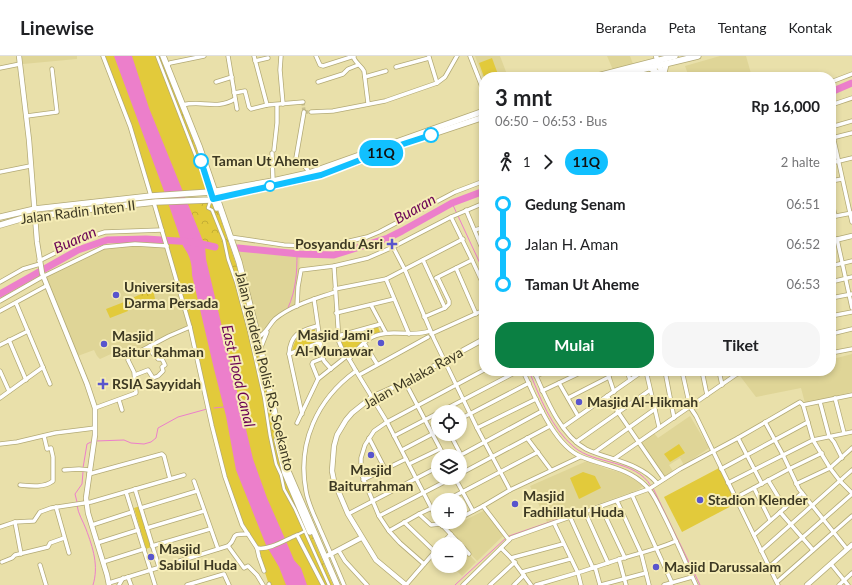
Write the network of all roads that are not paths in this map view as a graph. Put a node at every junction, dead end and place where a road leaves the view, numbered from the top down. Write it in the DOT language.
graph roads {
  1 [pos="19,56"];
  2 [pos="103,56"];
  3 [pos="159,56"];
  4 [pos="163,56"];
  5 [pos="204,56"];
  6 [pos="228,56"];
  7 [pos="254,56"];
  8 [pos="281,56"];
  9 [pos="316,56"];
  10 [pos="353,56"];
  11 [pos="456,56"];
  12 [pos="470,56"];
  13 [pos="652,56"];
  14 [pos="675,56"];
  15 [pos="698,56"];
  16 [pos="195,57"];
  17 [pos="429,57"];
  18 [pos="268,58"];
  19 [pos="255,60"];
  20 [pos="661,60"];
  21 [pos="20,64"];
  22 [pos="358,65"];
  23 [pos="167,66"];
  24 [pos="650,66"];
  25 [pos="396,67"];
  26 [pos="0,68"];
  27 [pos="52,69"];
  28 [pos="386,71"];
  29 [pos="619,72"];
  30 [pos="629,72"];
  31 [pos="657,72"];
  32 [pos="662,72"];
  33 [pos="852,74"];
  34 [pos="232,77"];
  35 [pos="365,77"];
  36 [pos="479,79"];
  37 [pos="836,80"];
  38 [pos="216,82"];
  39 [pos="318,82"];
  40 [pos="438,83"];
  41 [pos="234,93"];
  42 [pos="852,98"];
  43 [pos="235,99"];
  44 [pos="303,102"];
  45 [pos="368,103"];
  46 [pos="836,103"];
  47 [pos="183,104"];
  48 [pos="283,104"];
  49 [pos="267,105"];
  50 [pos="277,105"];
  51 [pos="237,109"];
  52 [pos="304,112"];
  53 [pos="312,112"];
  54 [pos="479,113"];
  55 [pos="27,116"];
  56 [pos="479,118"];
  57 [pos="852,121"];
  58 [pos="836,126"];
  59 [pos="444,127"];
  60 [pos="852,134"];
  61 [pos="836,137"];
  62 [pos="836,153"];
  63 [pos="852,158"];
  64 [pos="838,161"];
  65 [pos="30,166"];
  66 [pos="0,172"];
  67 [pos="309,173"];
  68 [pos="842,179"];
  69 [pos="836,180"];
  70 [pos="273,181"];
  71 [pos="479,183"];
  72 [pos="209,189"];
  73 [pos="852,195"];
  74 [pos="846,196"];
  75 [pos="154,199"];
  76 [pos="212,200"];
  77 [pos="479,204"];
  78 [pos="35,209"];
  79 [pos="466,210"];
  80 [pos="851,213"];
  81 [pos="453,216"];
  82 [pos="836,216"];
  83 [pos="0,217"];
  84 [pos="36,217"];
  85 [pos="852,222"];
  86 [pos="0,225"];
  87 [pos="479,229"];
  88 [pos="475,230"];
  89 [pos="163,232"];
  90 [pos="852,236"];
  91 [pos="229,239"];
  92 [pos="463,239"];
  93 [pos="837,239"];
  94 [pos="479,240"];
  95 [pos="166,244"];
  96 [pos="393,247"];
  97 [pos="237,260"];
  98 [pos="423,260"];
  99 [pos="472,260"];
  100 [pos="852,261"];
  101 [pos="40,263"];
  102 [pos="843,264"];
  103 [pos="836,265"];
  104 [pos="334,266"];
  105 [pos="456,268"];
  106 [pos="405,270"];
  107 [pos="42,275"];
  108 [pos="479,275"];
  109 [pos="438,278"];
  110 [pos="852,278"];
  111 [pos="386,279"];
  112 [pos="846,279"];
  113 [pos="433,280"];
  114 [pos="836,281"];
  115 [pos="0,282"];
  116 [pos="46,286"];
  117 [pos="335,291"];
  118 [pos="851,294"];
  119 [pos="836,297"];
  120 [pos="314,299"];
  121 [pos="394,299"];
  122 [pos="0,301"];
  123 [pos="16,303"];
  124 [pos="371,305"];
  125 [pos="297,306"];
  126 [pos="445,308"];
  127 [pos="852,308"];
  128 [pos="0,311"];
  129 [pos="479,312"];
  130 [pos="852,312"];
  131 [pos="336,313"];
  132 [pos="476,314"];
  133 [pos="836,315"];
  134 [pos="424,317"];
  135 [pos="381,324"];
  136 [pos="317,326"];
  137 [pos="190,327"];
  138 [pos="852,329"];
  139 [pos="28,331"];
  140 [pos="267,331"];
  141 [pos="431,332"];
  142 [pos="386,333"];
  143 [pos="836,333"];
  144 [pos="409,334"];
  145 [pos="338,336"];
  146 [pos="259,337"];
  147 [pos="428,337"];
  148 [pos="9,340"];
  149 [pos="479,342"];
  150 [pos="319,343"];
  151 [pos="364,343"];
  152 [pos="0,345"];
  153 [pos="150,346"];
  154 [pos="260,346"];
  155 [pos="852,350"];
  156 [pos="836,352"];
  157 [pos="289,354"];
  158 [pos="323,358"];
  159 [pos="348,358"];
  160 [pos="444,360"];
  161 [pos="377,364"];
  162 [pos="44,368"];
  163 [pos="331,369"];
  164 [pos="0,371"];
  165 [pos="358,373"];
  166 [pos="479,373"];
  167 [pos="135,375"];
  168 [pos="508,376"];
  169 [pos="526,376"];
  170 [pos="536,376"];
  171 [pos="574,376"];
  172 [pos="629,376"];
  173 [pos="637,376"];
  174 [pos="646,376"];
  175 [pos="666,376"];
  176 [pos="683,376"];
  177 [pos="703,376"];
  178 [pos="720,376"];
  179 [pos="732,376"];
  180 [pos="609,377"];
  181 [pos="318,379"];
  182 [pos="26,380"];
  183 [pos="630,380"];
  184 [pos="405,382"];
  185 [pos="529,383"];
  186 [pos="560,383"];
  187 [pos="50,384"];
  188 [pos="456,385"];
  189 [pos="722,385"];
  190 [pos="650,390"];
  191 [pos="542,391"];
  192 [pos="9,392"];
  193 [pos="614,392"];
  194 [pos="707,395"];
  195 [pos="852,395"];
  196 [pos="607,396"];
  197 [pos="372,397"];
  198 [pos="0,398"];
  199 [pos="568,398"];
  200 [pos="835,398"];
  201 [pos="463,399"];
  202 [pos="536,399"];
  203 [pos="119,400"];
  204 [pos="820,402"];
  205 [pos="801,404"];
  206 [pos="453,405"];
  207 [pos="418,406"];
  208 [pos="690,407"];
  209 [pos="95,408"];
  210 [pos="655,409"];
  211 [pos="122,410"];
  212 [pos="542,411"];
  213 [pos="618,413"];
  214 [pos="302,414"];
  215 [pos="470,414"];
  216 [pos="467,416"];
  217 [pos="578,416"];
  218 [pos="431,417"];
  219 [pos="674,418"];
  220 [pos="425,420"];
  221 [pos="387,422"];
  222 [pos="765,422"];
  223 [pos="808,422"];
  224 [pos="297,423"];
  225 [pos="550,426"];
  226 [pos="563,427"];
  227 [pos="96,428"];
  228 [pos="477,428"];
  229 [pos="628,428"];
  230 [pos="659,428"];
  231 [pos="431,432"];
  232 [pos="852,432"];
  233 [pos="844,433"];
  234 [pos="431,435"];
  235 [pos="44,436"];
  236 [pos="394,436"];
  237 [pos="829,436"];
  238 [pos="369,438"];
  239 [pos="527,438"];
  240 [pos="738,438"];
  241 [pos="775,440"];
  242 [pos="813,440"];
  243 [pos="436,441"];
  244 [pos="485,442"];
  245 [pos="576,442"];
  246 [pos="638,442"];
  247 [pos="0,444"];
  248 [pos="440,448"];
  249 [pos="402,450"];
  250 [pos="852,450"];
  251 [pos="467,452"];
  252 [pos="538,452"];
  253 [pos="713,452"];
  254 [pos="822,453"];
  255 [pos="597,454"];
  256 [pos="747,455"];
  257 [pos="783,455"];
  258 [pos="493,456"];
  259 [pos="580,457"];
  260 [pos="842,458"];
  261 [pos="406,459"];
  262 [pos="614,459"];
  263 [pos="597,462"];
  264 [pos="409,464"];
  265 [pos="830,468"];
  266 [pos="385,469"];
  267 [pos="721,469"];
  268 [pos="754,469"];
  269 [pos="789,469"];
  270 [pos="64,470"];
  271 [pos="431,470"];
  272 [pos="467,470"];
  273 [pos="551,470"];
  274 [pos="852,470"];
  275 [pos="88,471"];
  276 [pos="501,472"];
  277 [pos="184,475"];
  278 [pos="416,478"];
  279 [pos="170,479"];
  280 [pos="664,479"];
  281 [pos="194,480"];
  282 [pos="363,480"];
  283 [pos="768,480"];
  284 [pos="840,481"];
  285 [pos="728,483"];
  286 [pos="762,484"];
  287 [pos="796,484"];
  288 [pos="20,485"];
  289 [pos="438,485"];
  290 [pos="459,485"];
  291 [pos="650,486"];
  292 [pos="754,488"];
  293 [pos="135,490"];
  294 [pos="510,490"];
  295 [pos="197,491"];
  296 [pos="126,492"];
  297 [pos="463,492"];
  298 [pos="423,493"];
  299 [pos="802,493"];
  300 [pos="852,493"];
  301 [pos="632,495"];
  302 [pos="735,498"];
  303 [pos="617,501"];
  304 [pos="373,502"];
  305 [pos="86,503"];
  306 [pos="812,505"];
  307 [pos="483,506"];
  308 [pos="56,507"];
  309 [pos="601,507"];
  310 [pos="141,508"];
  311 [pos="431,508"];
  312 [pos="785,508"];
  313 [pos="204,511"];
  314 [pos="132,512"];
  315 [pos="473,512"];
  316 [pos="585,512"];
  317 [pos="780,512"];
  318 [pos="348,514"];
  319 [pos="419,514"];
  320 [pos="467,515"];
  321 [pos="379,516"];
  322 [pos="852,516"];
  323 [pos="570,517"];
  324 [pos="823,519"];
  325 [pos="770,520"];
  326 [pos="15,522"];
  327 [pos="404,522"];
  328 [pos="554,523"];
  329 [pos="92,525"];
  330 [pos="431,525"];
  331 [pos="792,525"];
  332 [pos="0,527"];
  333 [pos="147,528"];
  334 [pos="210,528"];
  335 [pos="446,529"];
  336 [pos="138,530"];
  337 [pos="305,531"];
  338 [pos="389,531"];
  339 [pos="833,532"];
  340 [pos="248,534"];
  341 [pos="451,534"];
  342 [pos="297,535"];
  343 [pos="754,535"];
  344 [pos="448,537"];
  345 [pos="454,537"];
  346 [pos="802,537"];
  347 [pos="64,538"];
  348 [pos="361,538"];
  349 [pos="508,538"];
  350 [pos="676,541"];
  351 [pos="97,543"];
  352 [pos="563,544"];
  353 [pos="431,545"];
  354 [pos="852,545"];
  355 [pos="152,546"];
  356 [pos="228,546"];
  357 [pos="144,548"];
  358 [pos="257,548"];
  359 [pos="501,548"];
  360 [pos="218,549"];
  361 [pos="657,549"];
  362 [pos="813,550"];
  363 [pos="847,550"];
  364 [pos="339,551"];
  365 [pos="761,551"];
  366 [pos="69,553"];
  367 [pos="641,553"];
  368 [pos="21,554"];
  369 [pos="328,556"];
  370 [pos="431,556"];
  371 [pos="511,558"];
  372 [pos="625,558"];
  373 [pos="570,559"];
  374 [pos="619,560"];
  375 [pos="2,562"];
  376 [pos="103,562"];
  377 [pos="514,562"];
  378 [pos="608,563"];
  379 [pos="424,564"];
  380 [pos="831,564"];
  381 [pos="40,565"];
  382 [pos="769,567"];
  383 [pos="159,568"];
  384 [pos="594,568"];
  385 [pos="150,570"];
  386 [pos="264,571"];
  387 [pos="578,573"];
  388 [pos="646,573"];
  389 [pos="852,573"];
  390 [pos="523,574"];
  391 [pos="126,577"];
  392 [pos="692,577"];
  393 [pos="625,578"];
  394 [pos="844,580"];
  395 [pos="672,582"];
  396 [pos="109,584"];
  397 [pos="778,584"];
  398 [pos="46,585"];
  399 [pos="119,585"];
  400 [pos="131,585"];
  401 [pos="155,585"];
  402 [pos="187,585"];
  403 [pos="229,585"];
  404 [pos="263,585"];
  405 [pos="323,585"];
  406 [pos="329,585"];
  407 [pos="333,585"];
  408 [pos="338,585"];
  409 [pos="344,585"];
  410 [pos="367,585"];
  411 [pos="406,585"];
  412 [pos="463,585"];
  413 [pos="490,585"];
  414 [pos="514,585"];
  415 [pos="531,585"];
  416 [pos="536,585"];
  417 [pos="581,585"];
  418 [pos="601,585"];
  419 [pos="626,585"];
  420 [pos="649,585"];
  421 [pos="664,585"];
  422 [pos="696,585"];
  423 [pos="807,585"];
  424 [pos="839,585"];
  425 [pos="848,585"];
  1 -- 21 [label="street"];
  2 -- 75 [label="street"];
  3 -- 72 [label="main road"];
  4 -- 23 [label="main road"];
  5 -- 16 [label="street"];
  6 -- 34 [label="street"];
  7 -- 19 [label="street"];
  8 -- 48 [label="street"];
  9 -- 10 [label="street"];
  10 -- 22 [label="street"];
  11 -- 40 [label="street"];
  12 -- 36 [label="street"];
  13 -- 24 [label="main road"];
  14 -- 20 [label="main road"];
  15 -- 20 [label="main road"];
  16 -- 23 [label="street"];
  17 -- 25 [label="street"];
  17 -- 40 [label="street"];
  18 -- 19 [label="street"];
  19 -- 49 [label="street"];
  20 -- 24 [label="main road"];
  20 -- 32 [label="main road"];
  21 -- 26 [label="street"];
  21 -- 55 [label="street"];
  22 -- 35 [label="street"];
  22 -- 39 [label="street"];
  23 -- 47 [label="main road"];
  24 -- 29 [label="main road"];
  24 -- 30 [label="main road"];
  24 -- 31 [label="main road"];
  27 -- 55 [label="street"];
  28 -- 35 [label="street"];
  33 -- 37 [label="street"];
  34 -- 38 [label="street"];
  34 -- 41 [label="street"];
  35 -- 45 [label="street"];
  40 -- 45 [label="street"];
  41 -- 43 [label="street"];
  41 -- 49 [label="street"];
  42 -- 46 [label="street"];
  43 -- 47 [label="street"];
  43 -- 51 [label="street"];
  44 -- 48 [label="street"];
  45 -- 53 [label="street"];
  47 -- 72 [label="main road"];
  48 -- 50 [label="street"];
  49 -- 50 [label="street"];
  50 -- 70 [label="street"];
  52 -- 67 [label="street"];
  54 -- 59 [label="main road"];
  55 -- 65 [label="street"];
  56 -- 59 [label="main road"];
  57 -- 58 [label="street"];
  59 -- 67 [label="main road"];
  59 -- 76 [label="main road"];
  60 -- 61 [label="street"];
  62 -- 64 [label="street"];
  63 -- 64 [label="street"];
  64 -- 68 [label="street"];
  65 -- 66 [label="street"];
  65 -- 78 [label="street"];
  67 -- 70 [label="main road"];
  68 -- 69 [label="street"];
  68 -- 74 [label="street"];
  70 -- 72 [label="main road"];
  71 -- 91 [label="street"];
  72 -- 75 [label="main road"];
  72 -- 76 [label="main road"];
  73 -- 74 [label="street"];
  74 -- 80 [label="street"];
  75 -- 76 [label="main road"];
  75 -- 78 [label="main road, Jalan Radin Inten II"];
  75 -- 84 [label="main road, Jalan Radin Inten II"];
  75 -- 89 [label="street"];
  76 -- 91 [label="main road, Jalan Jenderal Polisi RS. Soekanto"];
  76 -- 91 [label="main road, Jalan Jenderal Polisi RS. Soekanto"];
  76 -- 91 [label="street"];
  77 -- 79 [label="street"];
  78 -- 83 [label="main road, Jalan Radin Inten II"];
  78 -- 84 [label="street"];
  79 -- 81 [label="street"];
  79 -- 88 [label="street"];
  80 -- 82 [label="street"];
  80 -- 85 [label="street"];
  81 -- 92 [label="street"];
  81 -- 96 [label="street"];
  84 -- 86 [label="main road, Jalan Radin Inten II"];
  84 -- 101 [label="street"];
  87 -- 88 [label="street"];
  88 -- 94 [label="street"];
  89 -- 95 [label="street"];
  89 -- 101 [label="street"];
  90 -- 93 [label="street"];
  91 -- 97 [label="main road, Jalan Jenderal Polisi RS. Soekanto"];
  91 -- 337 [label="street"];
  92 -- 98 [label="street"];
  92 -- 99 [label="street"];
  93 -- 102 [label="street"];
  95 -- 107 [label="street"];
  95 -- 137 [label="street"];
  96 -- 104 [label="street"];
  96 -- 106 [label="street"];
  97 -- 146 [label="main road, Jalan Jenderal Polisi RS. Soekanto"];
  97 -- 154 [label="main road, Jalan Jenderal Polisi RS. Soekanto"];
  98 -- 106 [label="street"];
  98 -- 113 [label="street"];
  99 -- 105 [label="street"];
  99 -- 108 [label="street"];
  100 -- 102 [label="street"];
  101 -- 107 [label="street"];
  101 -- 115 [label="street"];
  102 -- 103 [label="street"];
  102 -- 112 [label="street"];
  104 -- 117 [label="street"];
  104 -- 125 [label="street"];
  105 -- 109 [label="street"];
  105 -- 132 [label="street"];
  106 -- 111 [label="street"];
  106 -- 134 [label="street"];
  107 -- 116 [label="street"];
  107 -- 122 [label="street"];
  109 -- 113 [label="street"];
  109 -- 126 [label="street"];
  110 -- 112 [label="street"];
  111 -- 117 [label="street"];
  111 -- 121 [label="street"];
  112 -- 114 [label="street"];
  112 -- 118 [label="street"];
  113 -- 126 [label="street"];
  116 -- 123 [label="street"];
  116 -- 209 [label="street"];
  117 -- 120 [label="street"];
  117 -- 131 [label="street"];
  118 -- 119 [label="street"];
  118 -- 127 [label="street"];
  120 -- 125 [label="street"];
  120 -- 136 [label="street"];
  121 -- 124 [label="street"];
  121 -- 144 [label="street"];
  123 -- 128 [label="street"];
  123 -- 139 [label="street"];
  124 -- 131 [label="street"];
  124 -- 135 [label="street"];
  125 -- 140 [label="street"];
  126 -- 134 [label="street"];
  129 -- 132 [label="street"];
  130 -- 133 [label="street"];
  131 -- 145 [label="street"];
  132 -- 141 [label="street"];
  134 -- 141 [label="street"];
  135 -- 142 [label="street"];
  135 -- 145 [label="street"];
  136 -- 150 [label="street"];
  136 -- 157 [label="street"];
  137 -- 153 [label="street"];
  137 -- 340 [label="street"];
  138 -- 143 [label="street"];
  139 -- 148 [label="street"];
  139 -- 162 [label="street"];
  140 -- 146 [label="street"];
  140 -- 154 [label="street"];
  141 -- 144 [label="street"];
  141 -- 160 [label="street"];
  142 -- 144 [label="street"];
  142 -- 151 [label="street"];
  145 -- 159 [label="street"];
  146 -- 154 [label="main road, Jalan Jenderal Polisi RS. Soekanto"];
  147 -- 161 [label="street"];
  148 -- 152 [label="street"];
  148 -- 182 [label="street"];
  149 -- 160 [label="street, Jalan Malaka Raya"];
  150 -- 157 [label="street"];
  150 -- 158 [label="street"];
  151 -- 159 [label="street"];
  151 -- 161 [label="street"];
  153 -- 167 [label="street"];
  153 -- 167 [label="street"];
  154 -- 369 [label="main road, Jalan Jenderal Polisi RS. Soekanto"];
  154 -- 407 [label="main road, Jalan Jenderal Polisi RS. Soekanto"];
  155 -- 156 [label="street"];
  157 -- 214 [label="street"];
  158 -- 163 [label="street"];
  158 -- 181 [label="street"];
  159 -- 163 [label="street"];
  159 -- 165 [label="street"];
  160 -- 184 [label="street, Jalan Malaka Raya"];
  160 -- 188 [label="street"];
  161 -- 165 [label="street"];
  162 -- 182 [label="street"];
  162 -- 187 [label="street"];
  163 -- 181 [label="street"];
  164 -- 192 [label="street"];
  165 -- 197 [label="street"];
  165 -- 369 [label="street"];
  166 -- 188 [label="street"];
  167 -- 203 [label="street"];
  168 -- 201 [label="street"];
  169 -- 185 [label="street"];
  170 -- 191 [label="street"];
  171 -- 186 [label="street"];
  172 -- 183 [label="street"];
  173 -- 183 [label="street"];
  174 -- 190 [label="street"];
  175 -- 219 [label="street"];
  176 -- 208 [label="street"];
  177 -- 194 [label="street"];
  178 -- 189 [label="street"];
  179 -- 189 [label="street"];
  180 -- 193 [label="street"];
  180 -- 199 [label="street"];
  181 -- 214 [label="street"];
  182 -- 192 [label="street"];
  183 -- 193 [label="street"];
  184 -- 197 [label="street, Jalan Malaka Raya"];
  184 -- 207 [label="street"];
  185 -- 202 [label="street"];
  185 -- 215 [label="street"];
  186 -- 191 [label="street"];
  186 -- 199 [label="street"];
  188 -- 201 [label="street"];
  188 -- 207 [label="street"];
  189 -- 194 [label="street"];
  190 -- 210 [label="street"];
  190 -- 213 [label="street"];
  191 -- 226 [label="street"];
  192 -- 198 [label="street"];
  193 -- 196 [label="street"];
  194 -- 208 [label="street"];
  195 -- 200 [label="street"];
  196 -- 213 [label="street"];
  196 -- 217 [label="street"];
  197 -- 221 [label="street"];
  197 -- 318 [label="street, Jalan Malaka Raya"];
  199 -- 217 [label="street"];
  200 -- 204 [label="street"];
  200 -- 233 [label="street"];
  201 -- 206 [label="street"];
  201 -- 215 [label="street"];
  202 -- 212 [label="street"];
  202 -- 228 [label="street"];
  203 -- 209 [label="street"];
  203 -- 211 [label="street"];
  204 -- 205 [label="street"];
  204 -- 237 [label="street"];
  205 -- 222 [label="street"];
  205 -- 223 [label="street"];
  207 -- 220 [label="street"];
  207 -- 221 [label="street"];
  208 -- 219 [label="street"];
  208 -- 253 [label="street"];
  209 -- 227 [label="street"];
  210 -- 229 [label="street"];
  210 -- 230 [label="street"];
  212 -- 225 [label="street"];
  212 -- 244 [label="street"];
  213 -- 229 [label="street"];
  213 -- 245 [label="street"];
  214 -- 224 [label="street"];
  215 -- 216 [label="street"];
  215 -- 228 [label="street"];
  217 -- 226 [label="street"];
  218 -- 220 [label="street"];
  219 -- 230 [label="street"];
  220 -- 231 [label="street"];
  220 -- 236 [label="street"];
  221 -- 236 [label="street"];
  221 -- 238 [label="street"];
  222 -- 240 [label="street"];
  222 -- 241 [label="street"];
  223 -- 241 [label="street"];
  223 -- 242 [label="street"];
  225 -- 239 [label="street"];
  225 -- 259 [label="street"];
  226 -- 245 [label="street"];
  227 -- 235 [label="street"];
  227 -- 275 [label="street"];
  228 -- 244 [label="street"];
  229 -- 246 [label="street"];
  229 -- 255 [label="street"];
  230 -- 246 [label="street"];
  232 -- 233 [label="street"];
  233 -- 237 [label="street"];
  234 -- 249 [label="street"];
  235 -- 247 [label="street"];
  235 -- 288 [label="street"];
  236 -- 249 [label="street"];
  237 -- 242 [label="street"];
  237 -- 260 [label="street"];
  238 -- 266 [label="street"];
  238 -- 282 [label="street"];
  239 -- 252 [label="street"];
  239 -- 258 [label="street"];
  240 -- 253 [label="street"];
  240 -- 256 [label="street"];
  241 -- 256 [label="street"];
  241 -- 257 [label="street"];
  242 -- 254 [label="street"];
  242 -- 257 [label="street"];
  243 -- 248 [label="street"];
  244 -- 251 [label="street"];
  244 -- 258 [label="street"];
  245 -- 255 [label="street"];
  246 -- 262 [label="street"];
  246 -- 280 [label="street"];
  248 -- 264 [label="street"];
  249 -- 261 [label="street"];
  250 -- 260 [label="street"];
  252 -- 273 [label="street"];
  252 -- 276 [label="street"];
  253 -- 267 [label="street"];
  253 -- 280 [label="street"];
  254 -- 265 [label="street"];
  254 -- 269 [label="street"];
  255 -- 262 [label="street"];
  255 -- 263 [label="street"];
  256 -- 267 [label="street"];
  256 -- 268 [label="street"];
  257 -- 268 [label="street"];
  257 -- 269 [label="street"];
  258 -- 272 [label="street"];
  258 -- 276 [label="street"];
  259 -- 263 [label="street"];
  259 -- 273 [label="street"];
  260 -- 265 [label="street"];
  261 -- 264 [label="street"];
  261 -- 266 [label="street"];
  262 -- 291 [label="street"];
  263 -- 291 [label="street"];
  264 -- 278 [label="street"];
  265 -- 284 [label="street"];
  265 -- 287 [label="street"];
  266 -- 282 [label="street"];
  267 -- 285 [label="street"];
  268 -- 285 [label="street"];
  268 -- 286 [label="street"];
  269 -- 283 [label="street"];
  269 -- 287 [label="street"];
  270 -- 275 [label="street"];
  271 -- 278 [label="street"];
  273 -- 294 [label="street"];
  274 -- 284 [label="street"];
  275 -- 279 [label="street"];
  275 -- 305 [label="street"];
  276 -- 294 [label="street"];
  276 -- 297 [label="street"];
  277 -- 279 [label="street"];
  278 -- 298 [label="street"];
  278 -- 304 [label="street"];
  279 -- 293 [label="street"];
  280 -- 291 [label="street"];
  281 -- 295 [label="street"];
  282 -- 304 [label="street"];
  283 -- 286 [label="street"];
  283 -- 312 [label="street"];
  284 -- 300 [label="street"];
  284 -- 306 [label="street"];
  285 -- 302 [label="street"];
  286 -- 292 [label="street"];
  287 -- 299 [label="street"];
  289 -- 298 [label="street"];
  290 -- 297 [label="street"];
  291 -- 301 [label="street"];
  291 -- 350 [label="street"];
  292 -- 302 [label="street"];
  292 -- 325 [label="street"];
  293 -- 296 [label="street"];
  293 -- 310 [label="street"];
  294 -- 307 [label="street"];
  295 -- 310 [label="street"];
  295 -- 313 [label="street"];
  296 -- 305 [label="street"];
  296 -- 314 [label="street"];
  297 -- 315 [label="street"];
  298 -- 311 [label="street"];
  298 -- 321 [label="street"];
  299 -- 306 [label="street"];
  299 -- 312 [label="street"];
  300 -- 324 [label="street"];
  301 -- 303 [label="street"];
  301 -- 361 [label="street"];
  302 -- 343 [label="street"];
  303 -- 309 [label="street"];
  303 -- 367 [label="street"];
  304 -- 318 [label="street"];
  304 -- 321 [label="street"];
  305 -- 308 [label="street"];
  305 -- 329 [label="street"];
  306 -- 324 [label="street"];
  306 -- 331 [label="street"];
  307 -- 315 [label="street"];
  307 -- 349 [label="street"];
  308 -- 326 [label="street"];
  308 -- 347 [label="street"];
  309 -- 316 [label="street"];
  309 -- 372 [label="street"];
  310 -- 333 [label="street"];
  311 -- 319 [label="street"];
  312 -- 317 [label="street"];
  313 -- 333 [label="street"];
  313 -- 334 [label="street"];
  314 -- 329 [label="street"];
  314 -- 336 [label="street"];
  315 -- 320 [label="street"];
  316 -- 323 [label="street"];
  316 -- 378 [label="street"];
  317 -- 325 [label="street"];
  317 -- 331 [label="street"];
  318 -- 348 [label="street, Jalan Malaka Raya"];
  319 -- 327 [label="street"];
  319 -- 330 [label="street"];
  321 -- 338 [label="street"];
  322 -- 339 [label="street"];
  323 -- 328 [label="street"];
  323 -- 384 [label="street"];
  324 -- 339 [label="street"];
  324 -- 346 [label="street"];
  325 -- 343 [label="street"];
  326 -- 332 [label="street"];
  326 -- 368 [label="street"];
  327 -- 338 [label="street"];
  327 -- 353 [label="street"];
  328 -- 349 [label="street"];
  328 -- 352 [label="street"];
  329 -- 351 [label="street"];
  331 -- 346 [label="street"];
  331 -- 365 [label="street"];
  333 -- 355 [label="street"];
  334 -- 355 [label="street"];
  334 -- 360 [label="street"];
  335 -- 341 [label="street"];
  336 -- 351 [label="street"];
  336 -- 357 [label="street"];
  337 -- 342 [label="street"];
  337 -- 406 [label="street"];
  338 -- 379 [label="street"];
  339 -- 362 [label="street"];
  339 -- 363 [label="street"];
  340 -- 356 [label="street"];
  340 -- 358 [label="street"];
  341 -- 344 [label="street"];
  341 -- 345 [label="street"];
  342 -- 358 [label="street"];
  342 -- 405 [label="street"];
  343 -- 365 [label="street"];
  346 -- 362 [label="street"];
  346 -- 382 [label="street"];
  347 -- 366 [label="street"];
  347 -- 368 [label="street"];
  348 -- 364 [label="street"];
  348 -- 411 [label="street, Jalan Malaka Raya"];
  349 -- 359 [label="street"];
  350 -- 361 [label="street"];
  350 -- 392 [label="street"];
  351 -- 376 [label="street"];
  352 -- 371 [label="street"];
  352 -- 373 [label="street"];
  354 -- 363 [label="street"];
  355 -- 383 [label="street"];
  356 -- 360 [label="street"];
  356 -- 404 [label="street"];
  357 -- 376 [label="street"];
  357 -- 385 [label="street"];
  358 -- 386 [label="street"];
  359 -- 371 [label="street"];
  359 -- 412 [label="street"];
  360 -- 383 [label="street"];
  361 -- 367 [label="street"];
  361 -- 395 [label="street"];
  362 -- 397 [label="street"];
  363 -- 380 [label="street"];
  364 -- 369 [label="street"];
  364 -- 410 [label="street"];
  365 -- 382 [label="street"];
  367 -- 372 [label="street"];
  367 -- 388 [label="street"];
  368 -- 375 [label="street"];
  369 -- 408 [label="main road, Jalan Jenderal Polisi RS. Soekanto"];
  369 -- 409 [label="street"];
  370 -- 379 [label="street"];
  371 -- 377 [label="street"];
  372 -- 374 [label="street"];
  373 -- 387 [label="street"];
  373 -- 390 [label="street"];
  374 -- 378 [label="street"];
  374 -- 393 [label="street"];
  376 -- 396 [label="street"];
  377 -- 390 [label="street"];
  377 -- 413 [label="street"];
  378 -- 384 [label="street"];
  379 -- 411 [label="street"];
  380 -- 394 [label="street"];
  380 -- 423 [label="street"];
  381 -- 398 [label="street"];
  382 -- 397 [label="street"];
  383 -- 385 [label="street"];
  384 -- 387 [label="street"];
  384 -- 418 [label="street"];
  385 -- 391 [label="street"];
  385 -- 401 [label="street"];
  387 -- 416 [label="street"];
  387 -- 417 [label="street"];
  388 -- 393 [label="street"];
  388 -- 420 [label="street"];
  389 -- 394 [label="street"];
  390 -- 414 [label="street"];
  390 -- 415 [label="street"];
  391 -- 396 [label="street"];
  391 -- 399 [label="street"];
  391 -- 400 [label="street"];
  392 -- 395 [label="street"];
  392 -- 422 [label="street"];
  393 -- 418 [label="street"];
  393 -- 419 [label="street"];
  394 -- 424 [label="street"];
  394 -- 425 [label="street"];
  395 -- 421 [label="street"];
  402 -- 403 [label="street"];
}
